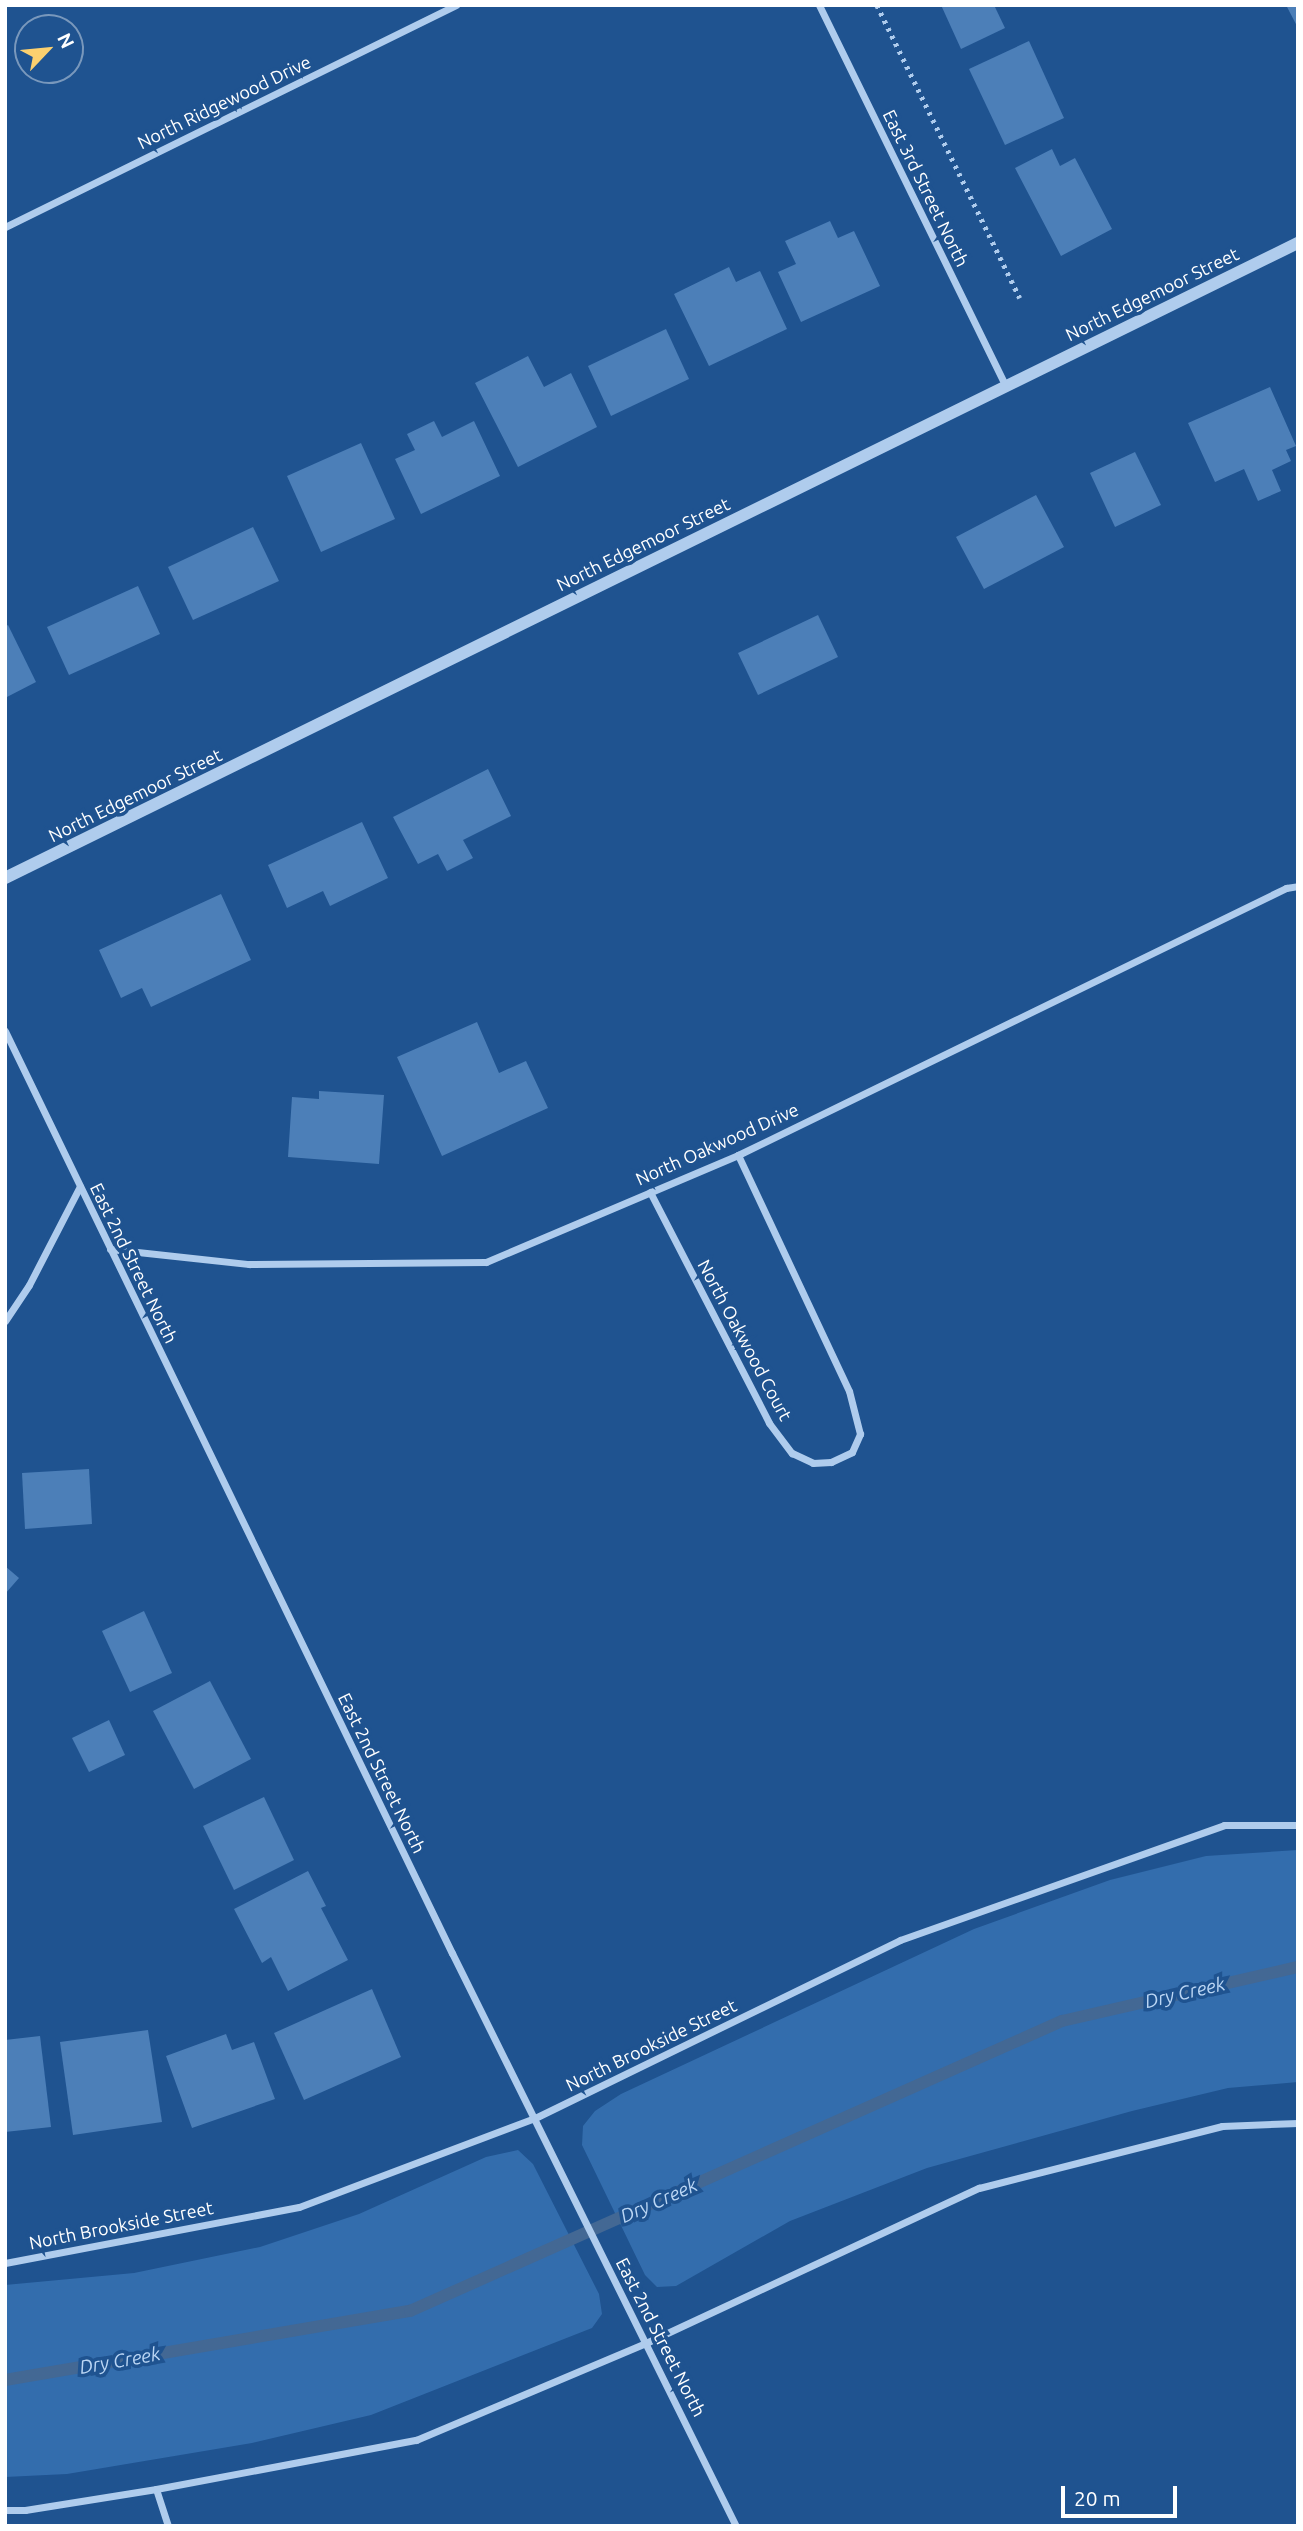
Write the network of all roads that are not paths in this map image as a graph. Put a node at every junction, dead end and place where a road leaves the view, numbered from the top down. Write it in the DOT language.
graph roads {
  1 [pos="456,5"];
  2 [pos="819,5"];
  3 [pos="5,227"];
  4 [pos="1298,243"];
  5 [pos="1005,385"];
  6 [pos="5,878"];
  7 [pos="1298,886"];
  8 [pos="5,1031"];
  9 [pos="738,1155"];
  10 [pos="80,1186"];
  11 [pos="650,1192"];
  12 [pos="110,1249"];
  13 [pos="5,1321"];
  14 [pos="1298,1825"];
  15 [pos="535,2118"];
  16 [pos="1298,2123"];
  17 [pos="5,2263"];
  18 [pos="648,2342"];
  19 [pos="156,2489"];
  20 [pos="5,2510"];
  21 [pos="169,2526"];
  22 [pos="736,2526"];
  1 -- 3 [label="street, North Ridgewood Drive"];
  2 -- 5 [label="street, East 3rd Street North"];
  4 -- 5 [label="street, North Edgemoor Street"];
  5 -- 6 [label="street, North Edgemoor Street"];
  7 -- 9 [label="street, North Oakwood Drive"];
  8 -- 10 [label="street, East 2nd Street North"];
  9 -- 11 [label="street, North Oakwood Drive"];
  9 -- 11 [label="street, North Oakwood Court"];
  10 -- 12 [label="street, East 2nd Street North"];
  10 -- 13 [label="street"];
  11 -- 12 [label="street, North Oakwood Drive"];
  12 -- 15 [label="street, East 2nd Street North"];
  14 -- 15 [label="street, North Brookside Street"];
  15 -- 17 [label="street, North Brookside Street"];
  15 -- 18 [label="street, East 2nd Street North"];
  16 -- 18 [label="street"];
  18 -- 19 [label="street"];
  18 -- 22 [label="street, East 2nd Street North"];
  19 -- 20 [label="street"];
  19 -- 21 [label="street"];
}
